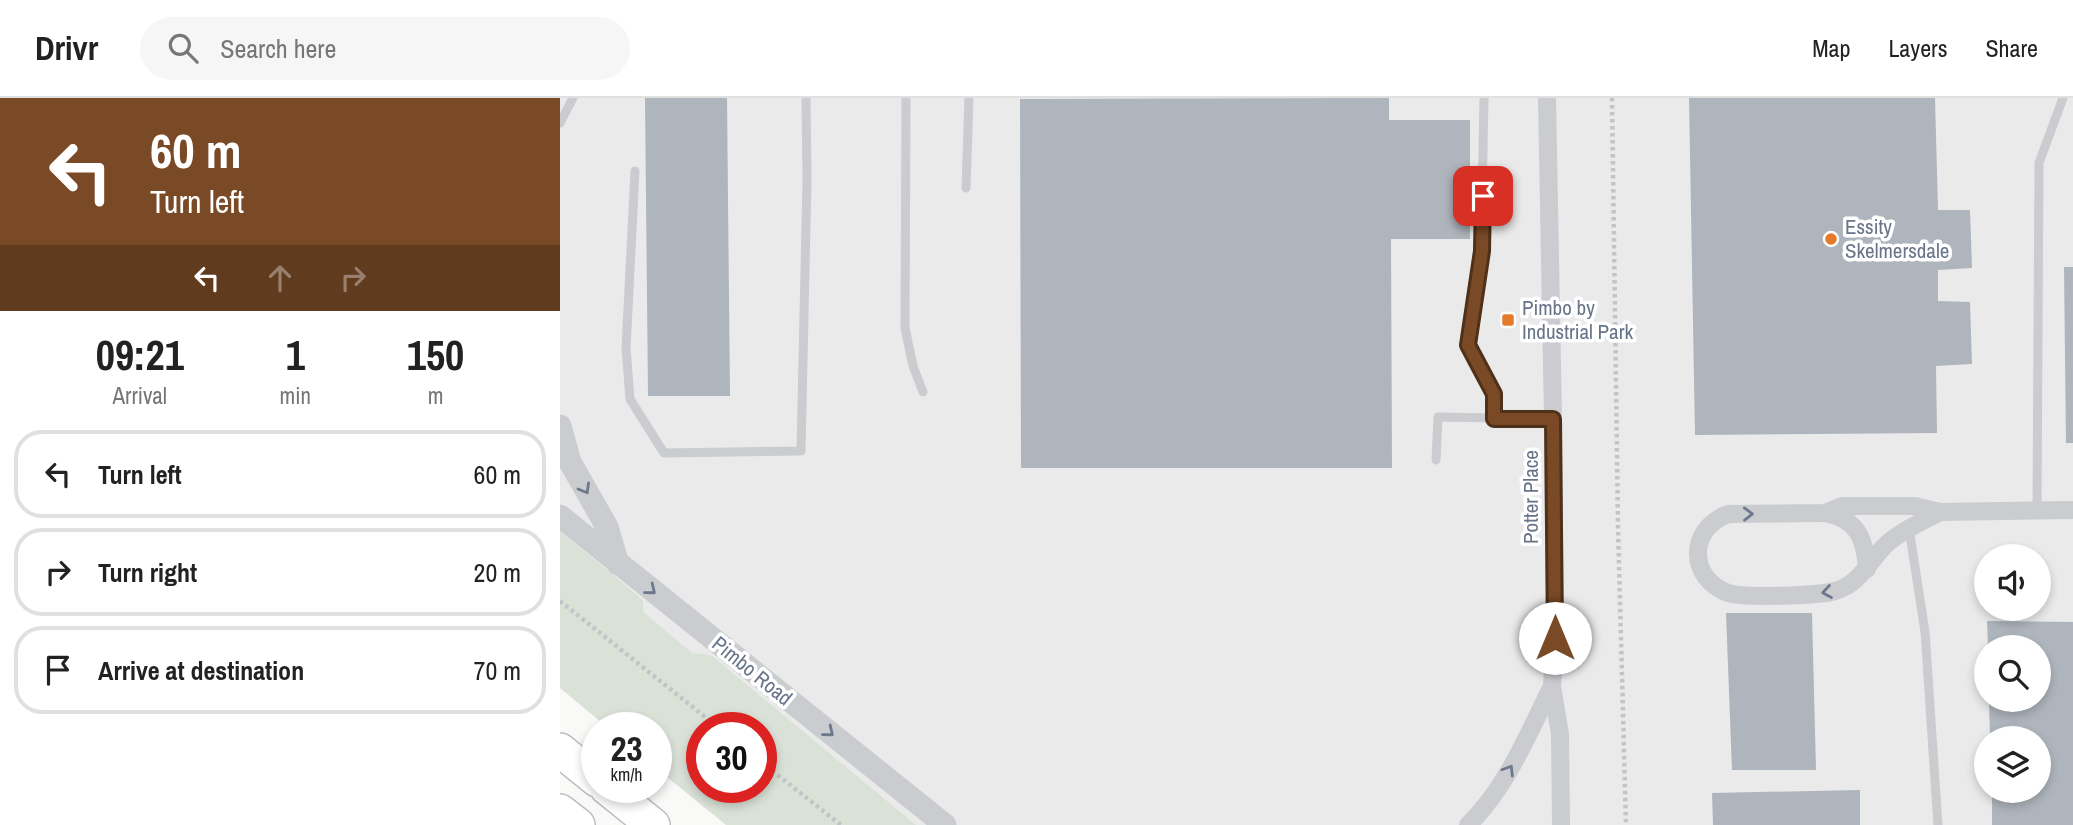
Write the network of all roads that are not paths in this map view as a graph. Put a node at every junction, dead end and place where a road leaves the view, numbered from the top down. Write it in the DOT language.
graph roads {
  1 [pos="573,98"];
  2 [pos="806,98"];
  3 [pos="906,98"];
  4 [pos="970,98"];
  5 [pos="1484,98"];
  6 [pos="1547,98"];
  7 [pos="2063,98"];
  8 [pos="560,122"];
  9 [pos="635,171"];
  10 [pos="966,188"];
  11 [pos="923,392"];
  12 [pos="1494,419"];
  13 [pos="1553,419"];
  14 [pos="560,426"];
  15 [pos="1436,460"];
  16 [pos="2037,510"];
  17 [pos="2073,510"];
  18 [pos="1940,512"];
  19 [pos="1825,513"];
  20 [pos="560,516"];
  21 [pos="1909,528"];
  22 [pos="618,564"];
  23 [pos="1867,569"];
  24 [pos="1552,686"];
  25 [pos="560,750"];
  26 [pos="581,767"];
  27 [pos="626,803"];
  28 [pos="560,811"];
  29 [pos="578,825"];
  30 [pos="653,825"];
  31 [pos="945,825"];
  32 [pos="1468,825"];
  33 [pos="1560,825"];
  34 [pos="1938,825"];
  1 -- 8 [label="lane"];
  2 -- 9 [label="lane"];
  3 -- 11 [label="lane"];
  4 -- 10 [label="lane"];
  5 -- 12 [label="lane"];
  6 -- 13 [label="street, Potter Place"];
  7 -- 16 [label="lane"];
  12 -- 13 [label="lane"];
  12 -- 15 [label="lane"];
  13 -- 24 [label="street, Potter Place"];
  14 -- 22 [label="street, one-way"];
  16 -- 17 [label="street"];
  16 -- 18 [label="street"];
  18 -- 19 [label="street"];
  18 -- 21 [label="street"];
  19 -- 23 [label="street"];
  23 -- 19 [label="street, one-way"];
  20 -- 22 [label="street, Pimbo Road"];
  21 -- 23 [label="street"];
  21 -- 34 [label="lane"];
  22 -- 31 [label="street, Pimbo Road, one-way"];
  32 -- 24 [label="street, Potter Place, one-way"];
  24 -- 33 [label="street, Potter Place"];
  25 -- 26 [label="highway"];
  27 -- 30 [label="highway"];
  28 -- 29 [label="highway"];
}
